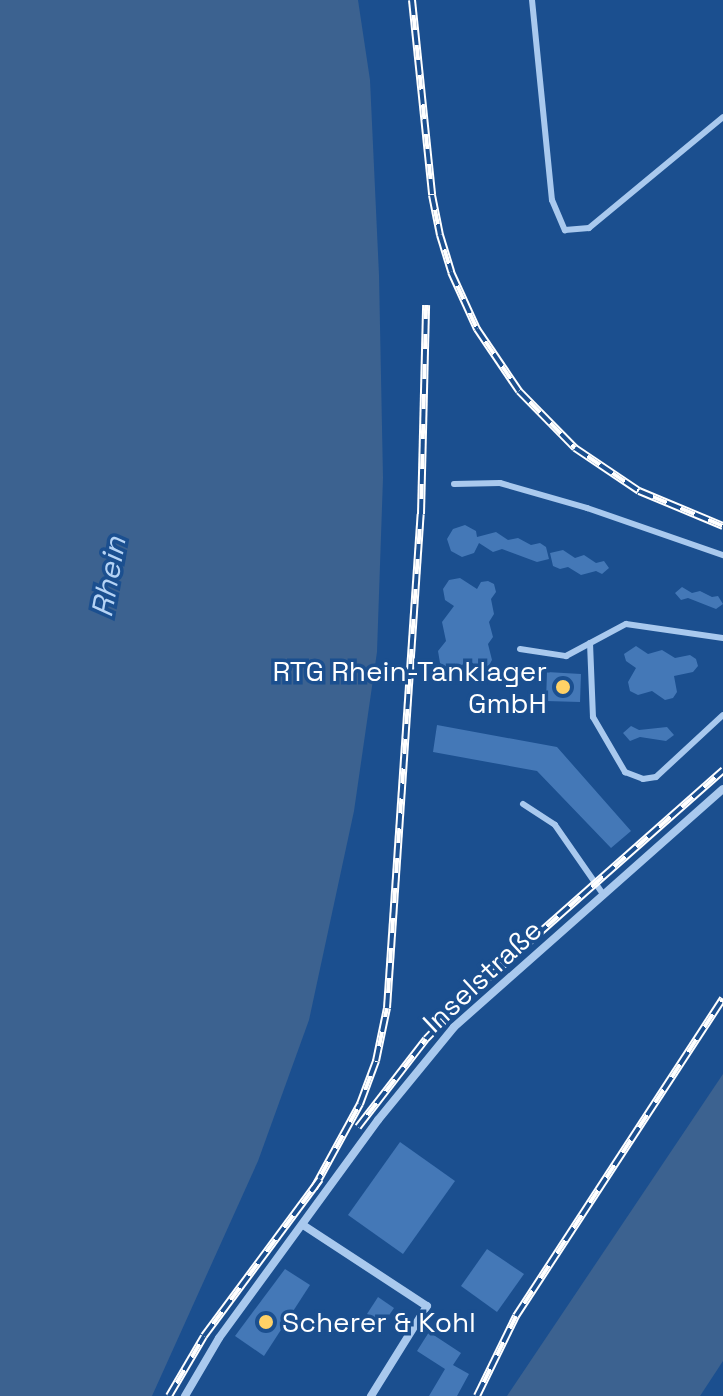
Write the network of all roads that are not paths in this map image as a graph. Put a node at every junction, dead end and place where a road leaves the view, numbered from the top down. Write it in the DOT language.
graph roads {
  1 [pos="532,0"];
  2 [pos="723,117"];
  3 [pos="454,484"];
  4 [pos="723,555"];
  5 [pos="723,638"];
  6 [pos="590,643"];
  7 [pos="520,649"];
  8 [pos="723,715"];
  9 [pos="723,789"];
  10 [pos="523,804"];
  11 [pos="603,894"];
  12 [pos="303,1225"];
  13 [pos="185,1396"];
  14 [pos="371,1396"];
  1 -- 2 [label="lane"];
  3 -- 4 [label="lane"];
  5 -- 6 [label="lane"];
  6 -- 7 [label="lane"];
  6 -- 8 [label="lane"];
  9 -- 11 [label="street, Inselstraße"];
  10 -- 11 [label="lane"];
  11 -- 12 [label="street, Inselstraße"];
  12 -- 13 [label="street, Inselstraße"];
  12 -- 14 [label="street"];
}
